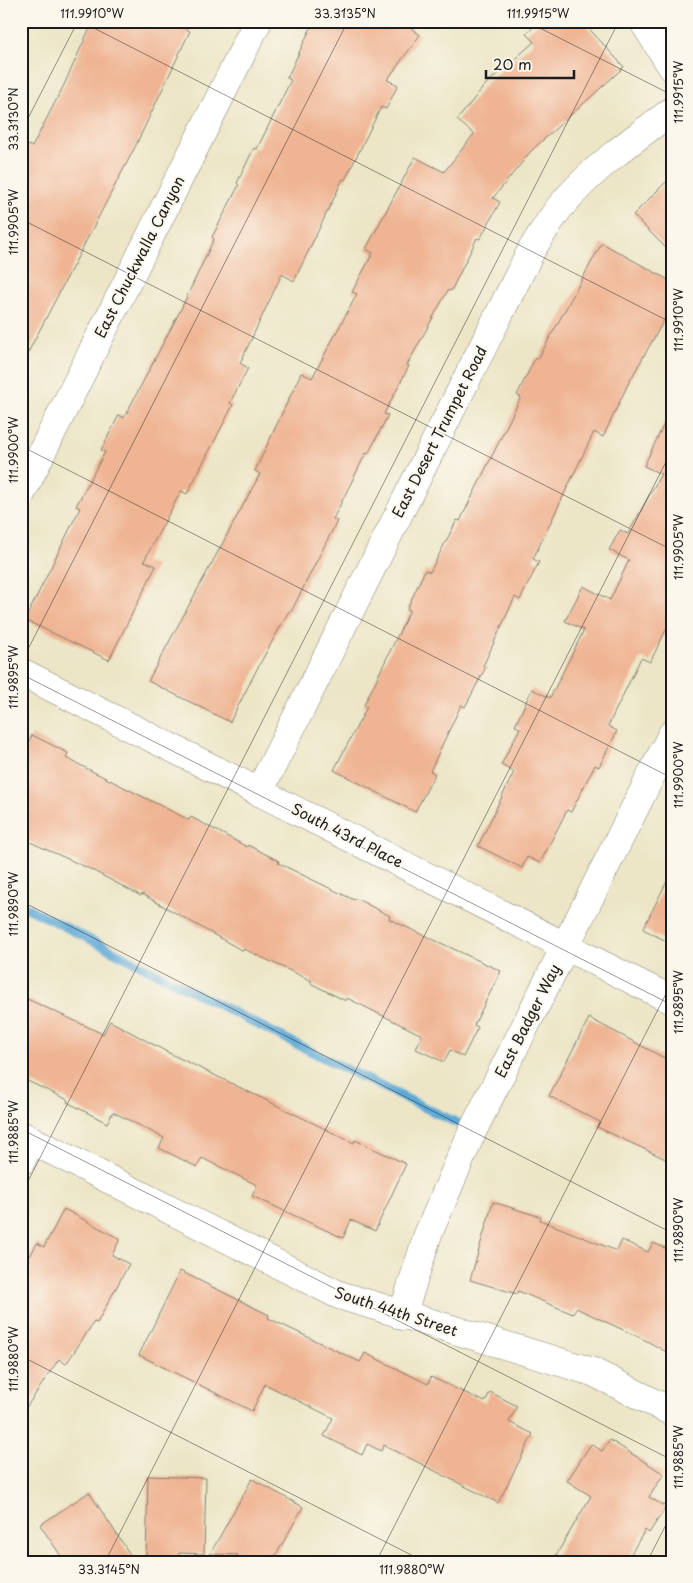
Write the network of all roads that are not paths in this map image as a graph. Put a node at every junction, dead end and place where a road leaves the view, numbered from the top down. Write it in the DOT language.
graph roads {
  1 [pos="258,21"];
  2 [pos="643,21"];
  3 [pos="672,67"];
  4 [pos="672,111"];
  5 [pos="21,494"];
  6 [pos="21,672"];
  7 [pos="672,734"];
  8 [pos="259,792"];
  9 [pos="565,946"];
  10 [pos="672,1000"];
  11 [pos="25,1146"];
  12 [pos="402,1316"];
  13 [pos="672,1412"];
  1 -- 5 [label="street, East Chuckwalla Canyon"];
  2 -- 3 [label="street"];
  4 -- 8 [label="street, East Desert Trumpet Road"];
  6 -- 8 [label="street, South 43rd Place"];
  7 -- 9 [label="street, East Badger Way"];
  8 -- 9 [label="street, South 43rd Place"];
  9 -- 10 [label="street, South 43rd Place"];
  9 -- 12 [label="street, East Badger Way"];
  11 -- 12 [label="street, South 44th Street"];
  12 -- 13 [label="street, South 44th Street"];
}
